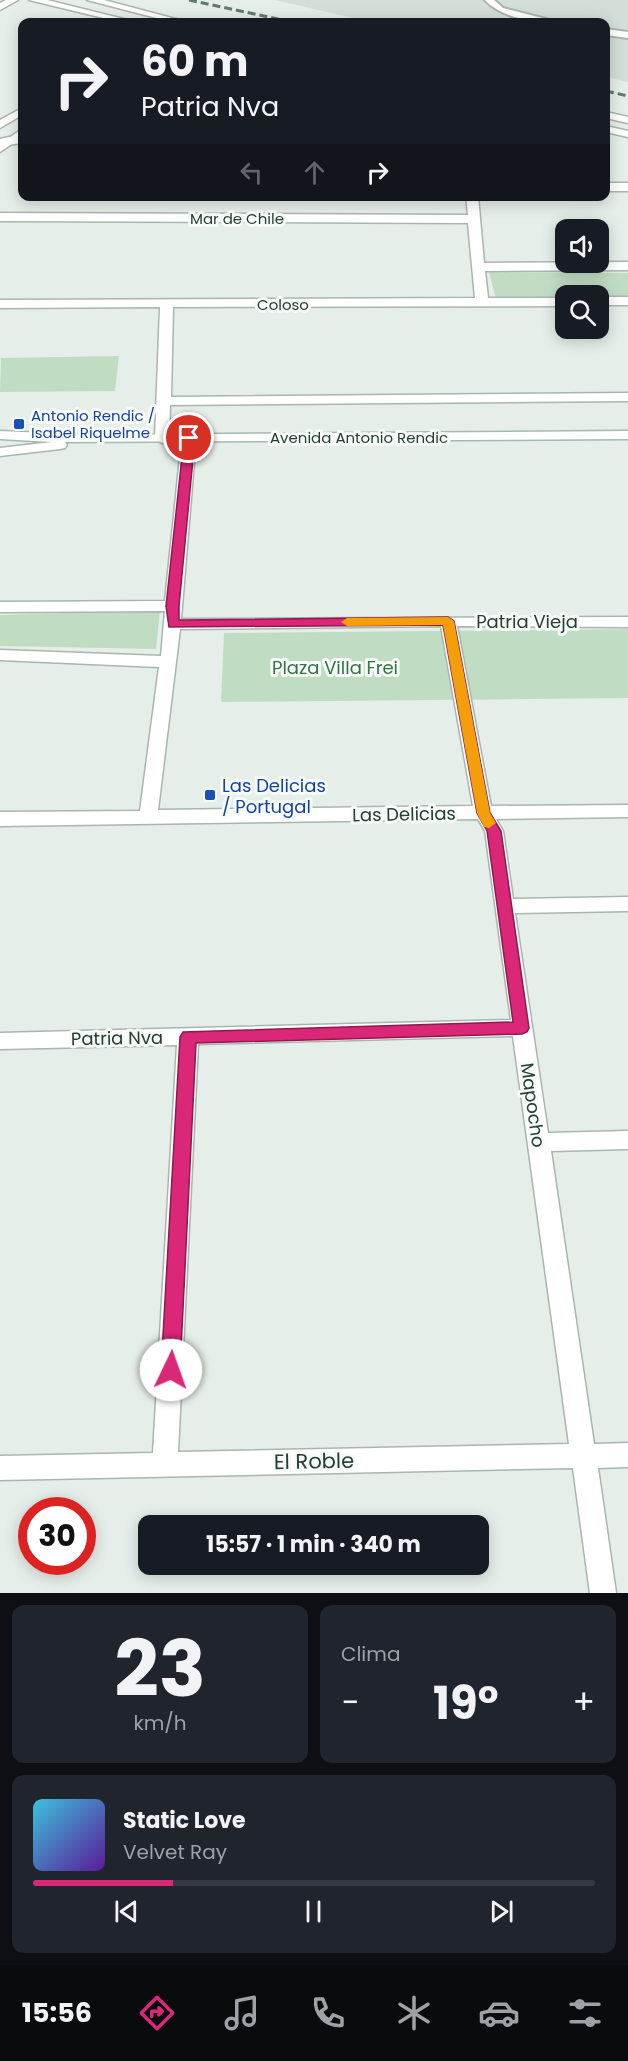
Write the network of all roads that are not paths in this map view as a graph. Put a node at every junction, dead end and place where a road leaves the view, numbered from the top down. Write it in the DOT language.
graph roads {
  1 [pos="13,0"];
  2 [pos="34,0"];
  3 [pos="92,0"];
  4 [pos="489,0"];
  5 [pos="0,7"];
  6 [pos="113,18"];
  7 [pos="158,18"];
  8 [pos="535,18"];
  9 [pos="610,33"];
  10 [pos="628,35"];
  11 [pos="18,114"];
  12 [pos="610,116"];
  13 [pos="628,120"];
  14 [pos="0,125"];
  15 [pos="610,130"];
  16 [pos="18,134"];
  17 [pos="628,134"];
  18 [pos="4,142"];
  19 [pos="0,149"];
  20 [pos="610,187"];
  21 [pos="628,187"];
  22 [pos="472,201"];
  23 [pos="0,217"];
  24 [pos="474,219"];
  25 [pos="628,266"];
  26 [pos="479,267"];
  27 [pos="609,301"];
  28 [pos="628,301"];
  29 [pos="555,302"];
  30 [pos="482,303"];
  31 [pos="0,304"];
  32 [pos="167,305"];
  33 [pos="628,397"];
  34 [pos="163,401"];
  35 [pos="0,435"];
  36 [pos="628,435"];
  37 [pos="189,438"];
  38 [pos="91,439"];
  39 [pos="162,439"];
  40 [pos="0,452"];
  41 [pos="172,606"];
  42 [pos="0,607"];
  43 [pos="448,621"];
  44 [pos="628,622"];
  45 [pos="173,624"];
  46 [pos="0,655"];
  47 [pos="168,662"];
  48 [pos="628,811"];
  49 [pos="483,813"];
  50 [pos="148,816"];
  51 [pos="0,819"];
  52 [pos="628,904"];
  53 [pos="504,906"];
  54 [pos="522,1028"];
  55 [pos="188,1037"];
  56 [pos="0,1041"];
  57 [pos="628,1140"];
  58 [pos="538,1142"];
  59 [pos="583,1455"];
  60 [pos="628,1455"];
  61 [pos="165,1465"];
  62 [pos="0,1468"];
  63 [pos="603,1593"];
  1 -- 5 [label="street"];
  2 -- 6 [label="street"];
  3 -- 7 [label="street"];
  4 -- 8 [label="lane"];
  9 -- 10 [label="lane"];
  11 -- 14 [label="street"];
  12 -- 13 [label="street"];
  15 -- 17 [label="street"];
  16 -- 18 [label="street"];
  18 -- 19 [label="street"];
  20 -- 21 [label="street"];
  22 -- 24 [label="street"];
  23 -- 24 [label="street, Mar de Chile"];
  24 -- 26 [label="street"];
  25 -- 26 [label="street"];
  26 -- 30 [label="street"];
  27 -- 28 [label="street"];
  29 -- 30 [label="street, Coloso"];
  30 -- 32 [label="street, Coloso"];
  31 -- 32 [label="street, Coloso"];
  32 -- 34 [label="street"];
  33 -- 34 [label="street"];
  34 -- 39 [label="street"];
  35 -- 38 [label="street, Avenida Antonio Rendic"];
  36 -- 37 [label="street, Avenida Antonio Rendic"];
  37 -- 39 [label="street, Avenida Antonio Rendic"];
  37 -- 41 [label="street"];
  38 -- 39 [label="street, Avenida Antonio Rendic"];
  38 -- 40 [label="street, Avenida Antonio Rendic"];
  41 -- 42 [label="street"];
  41 -- 45 [label="street"];
  43 -- 44 [label="street, Patria Vieja"];
  43 -- 45 [label="street, Patria Vieja"];
  43 -- 49 [label="street, Mapocho"];
  45 -- 47 [label="street"];
  46 -- 47 [label="street"];
  47 -- 50 [label="street"];
  48 -- 49 [label="street, Las Delicias"];
  49 -- 50 [label="street, Las Delicias"];
  49 -- 53 [label="street, Mapocho"];
  50 -- 51 [label="street, Las Delicias"];
  52 -- 53 [label="street"];
  53 -- 54 [label="street, Mapocho"];
  54 -- 55 [label="street, Patria Nva"];
  54 -- 58 [label="street, Mapocho"];
  55 -- 56 [label="street, Patria Nva"];
  55 -- 61 [label="street"];
  57 -- 58 [label="street"];
  58 -- 59 [label="street, Mapocho"];
  59 -- 60 [label="street, El Roble"];
  59 -- 61 [label="street, El Roble"];
  59 -- 63 [label="street, Mapocho"];
  61 -- 62 [label="street, El Roble"];
}
